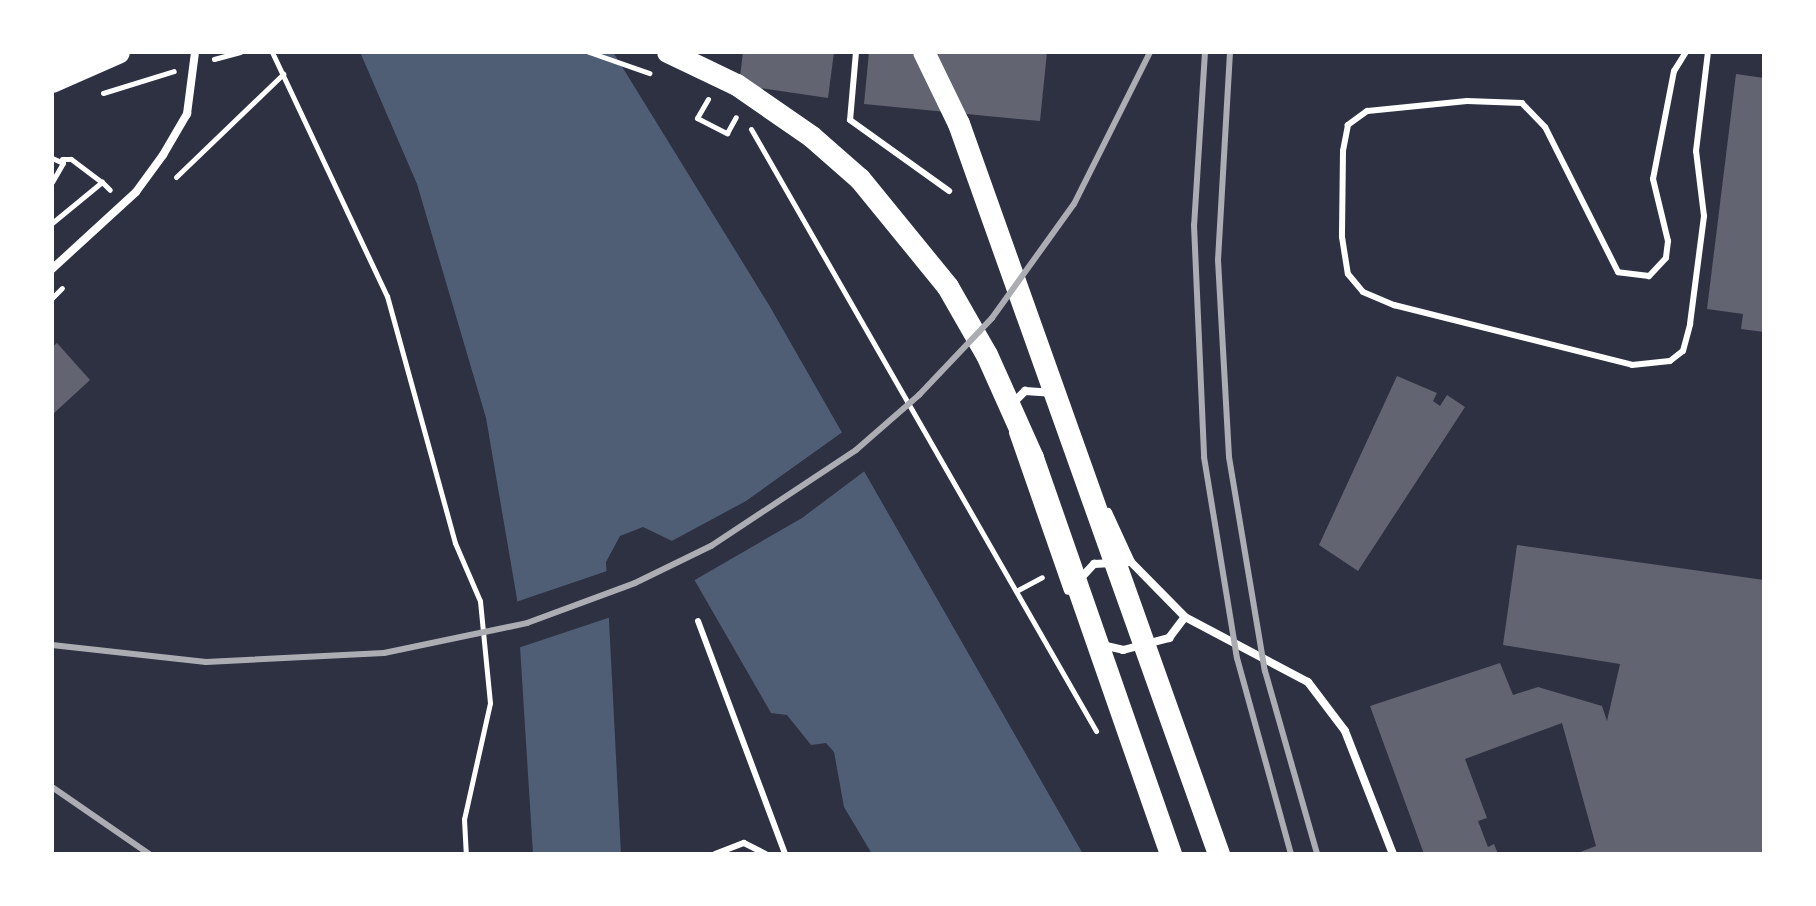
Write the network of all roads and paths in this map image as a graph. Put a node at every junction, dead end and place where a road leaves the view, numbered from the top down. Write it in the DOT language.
graph roads {
  1 [pos="87,52"];
  2 [pos="118,52"];
  3 [pos="195,52"];
  4 [pos="272,52"];
  5 [pos="668,52"];
  6 [pos="856,52"];
  7 [pos="924,52"];
  8 [pos="1686,52"];
  9 [pos="1708,52"];
  10 [pos="52,58"];
  11 [pos="52,81"];
  12 [pos="705,105"];
  13 [pos="737,105"];
  14 [pos="734,122"];
  15 [pos="52,158"];
  16 [pos="62,159"];
  17 [pos="52,182"];
  18 [pos="102,182"];
  19 [pos="949,191"];
  20 [pos="52,269"];
  21 [pos="1131,562"];
  22 [pos="1068,591"];
  23 [pos="1185,617"];
  24 [pos="698,621"];
  25 [pos="1103,744"];
  26 [pos="466,854"];
  27 [pos="715,854"];
  28 [pos="766,854"];
  29 [pos="785,854"];
  30 [pos="1171,854"];
  31 [pos="1219,854"];
  32 [pos="1393,854"];
  1 -- 10 [label="highway"];
  2 -- 11 [label="highway"];
  3 -- 20 [label="street"];
  4 -- 26 [label="path"];
  5 -- 30 [label="highway"];
  6 -- 19 [label="lane"];
  7 -- 31 [label="highway"];
  8 -- 9 [label="lane"];
  12 -- 14 [label="path"];
  13 -- 25 [label="path"];
  15 -- 16 [label="path"];
  16 -- 17 [label="path"];
  16 -- 18 [label="path"];
  21 -- 22 [label="street"];
  21 -- 22 [label="street"];
  21 -- 23 [label="street"];
  22 -- 23 [label="street"];
  23 -- 32 [label="street"];
  24 -- 29 [label="lane"];
  27 -- 28 [label="lane"];
}
